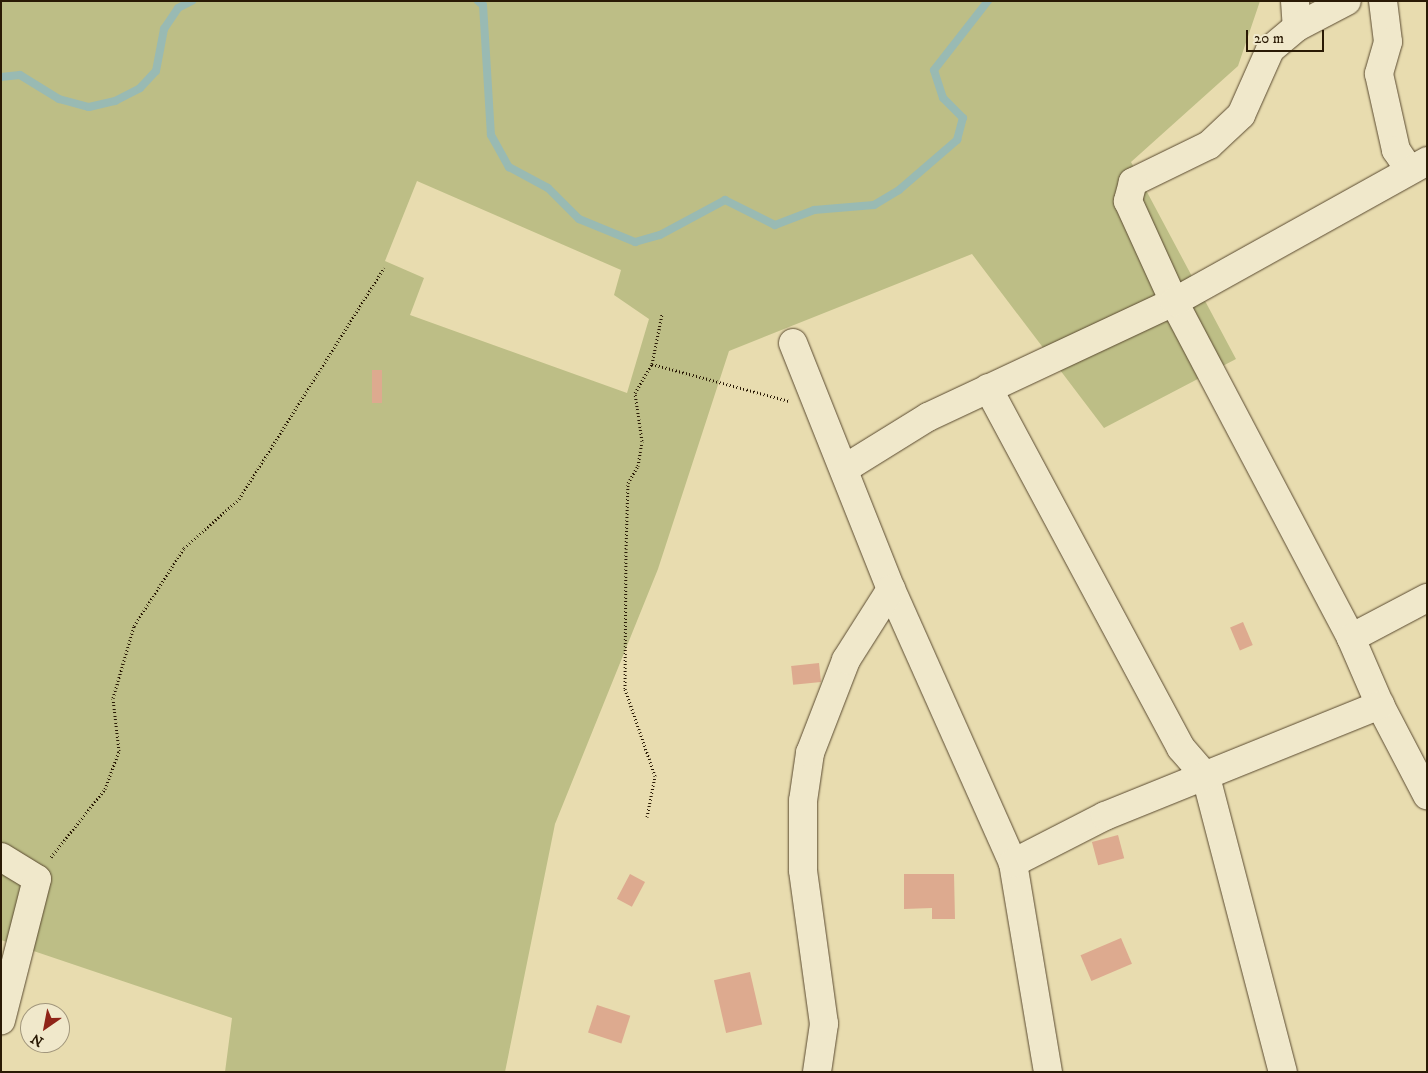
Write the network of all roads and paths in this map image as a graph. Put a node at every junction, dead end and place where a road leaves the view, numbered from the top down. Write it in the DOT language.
graph roads {
  1 [pos="1348,1"];
  2 [pos="1383,1"];
  3 [pos="1296,14"];
  4 [pos="1418,165"];
  5 [pos="384,268"];
  6 [pos="1174,302"];
  7 [pos="662,314"];
  8 [pos="793,343"];
  9 [pos="652,364"];
  10 [pos="988,388"];
  11 [pos="816,400"];
  12 [pos="844,470"];
  13 [pos="891,589"];
  14 [pos="1427,598"];
  15 [pos="1351,638"];
  16 [pos="1380,705"];
  17 [pos="1206,777"];
  18 [pos="1427,794"];
  19 [pos="647,817"];
  20 [pos="1,857"];
  21 [pos="1013,863"];
  22 [pos="37,879"];
  23 [pos="1,1020"];
  24 [pos="817,1072"];
  25 [pos="1048,1072"];
  26 [pos="1283,1072"];
  1 -- 3 [label="street"];
  2 -- 4 [label="street"];
  3 -- 6 [label="street"];
  4 -- 6 [label="street"];
  5 -- 22 [label="path"];
  6 -- 10 [label="street"];
  6 -- 15 [label="street"];
  7 -- 9 [label="path"];
  8 -- 11 [label="street"];
  9 -- 11 [label="path"];
  9 -- 19 [label="path"];
  10 -- 12 [label="street"];
  10 -- 17 [label="street"];
  11 -- 12 [label="street"];
  12 -- 13 [label="street"];
  13 -- 21 [label="street"];
  13 -- 24 [label="street"];
  14 -- 15 [label="street"];
  15 -- 16 [label="street"];
  16 -- 17 [label="street"];
  16 -- 18 [label="street"];
  17 -- 21 [label="street"];
  17 -- 26 [label="street"];
  20 -- 22 [label="street"];
  21 -- 25 [label="street"];
  22 -- 23 [label="street"];
}
